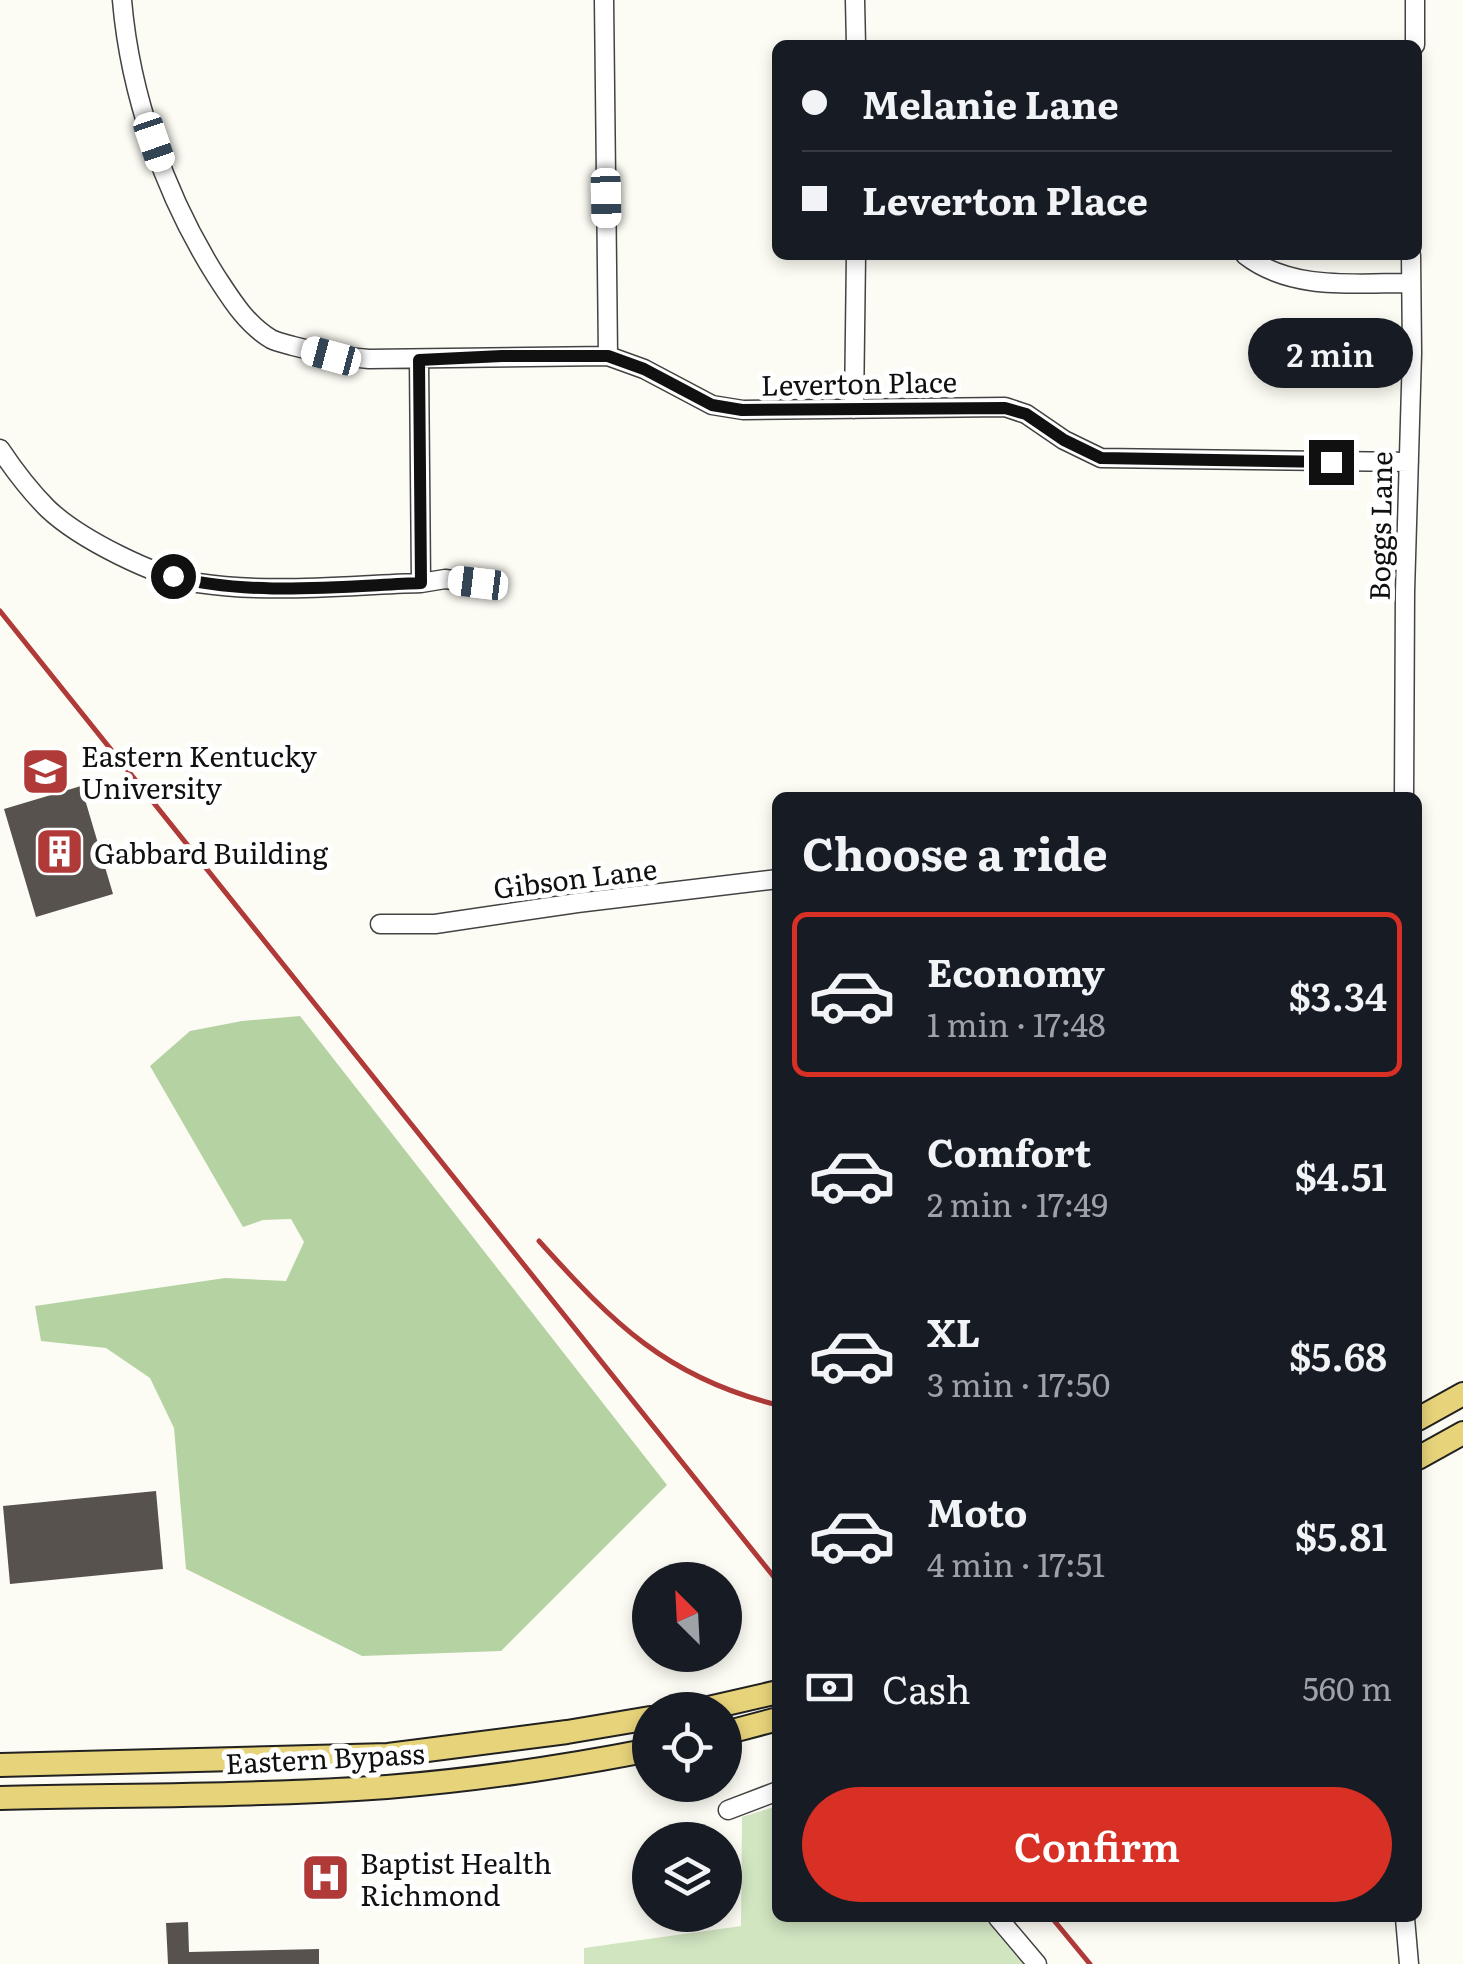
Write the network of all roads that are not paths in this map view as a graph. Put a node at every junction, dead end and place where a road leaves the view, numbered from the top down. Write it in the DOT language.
graph roads {
  1 [pos="122,0"];
  2 [pos="604,0"];
  3 [pos="855,0"];
  4 [pos="1416,0"];
  5 [pos="856,40"];
  6 [pos="1414,40"];
  7 [pos="856,260"];
  8 [pos="1253,260"];
  9 [pos="1410,260"];
  10 [pos="1410,283"];
  11 [pos="608,356"];
  12 [pos="419,360"];
  13 [pos="854,409"];
  14 [pos="0,449"];
  15 [pos="1408,462"];
  16 [pos="421,583"];
  17 [pos="478,583"];
  18 [pos="1404,792"];
  19 [pos="772,881"];
  20 [pos="380,924"];
  21 [pos="1463,1394"];
  22 [pos="1422,1417"];
  23 [pos="1463,1434"];
  24 [pos="1422,1456"];
  25 [pos="772,1693"];
  26 [pos="742,1700"];
  27 [pos="772,1720"];
  28 [pos="632,1721"];
  29 [pos="742,1728"];
  30 [pos="632,1754"];
  31 [pos="0,1765"];
  32 [pos="772,1793"];
  33 [pos="0,1798"];
  34 [pos="728,1810"];
  35 [pos="1001,1922"];
  36 [pos="1405,1922"];
  37 [pos="1038,1964"];
  38 [pos="1410,1964"];
  1 -- 12 [label="street, Leverton Place"];
  2 -- 11 [label="street"];
  3 -- 5 [label="street"];
  4 -- 6 [label="street"];
  7 -- 13 [label="street"];
  8 -- 10 [label="street"];
  9 -- 10 [label="street, Boggs Lane"];
  10 -- 15 [label="street, Boggs Lane"];
  11 -- 12 [label="street, Leverton Place"];
  11 -- 13 [label="street, Leverton Place"];
  12 -- 16 [label="street"];
  13 -- 15 [label="street, Leverton Place"];
  14 -- 16 [label="street"];
  15 -- 18 [label="street, Boggs Lane"];
  16 -- 17 [label="street"];
  19 -- 20 [label="street, Gibson Lane"];
  21 -- 22 [label="main road"];
  23 -- 24 [label="main road"];
  25 -- 26 [label="main road"];
  27 -- 29 [label="main road"];
  28 -- 31 [label="main road, Eastern Bypass"];
  30 -- 33 [label="main road, Eastern Bypass"];
  32 -- 34 [label="street"];
  35 -- 37 [label="street"];
  36 -- 38 [label="street"];
}
